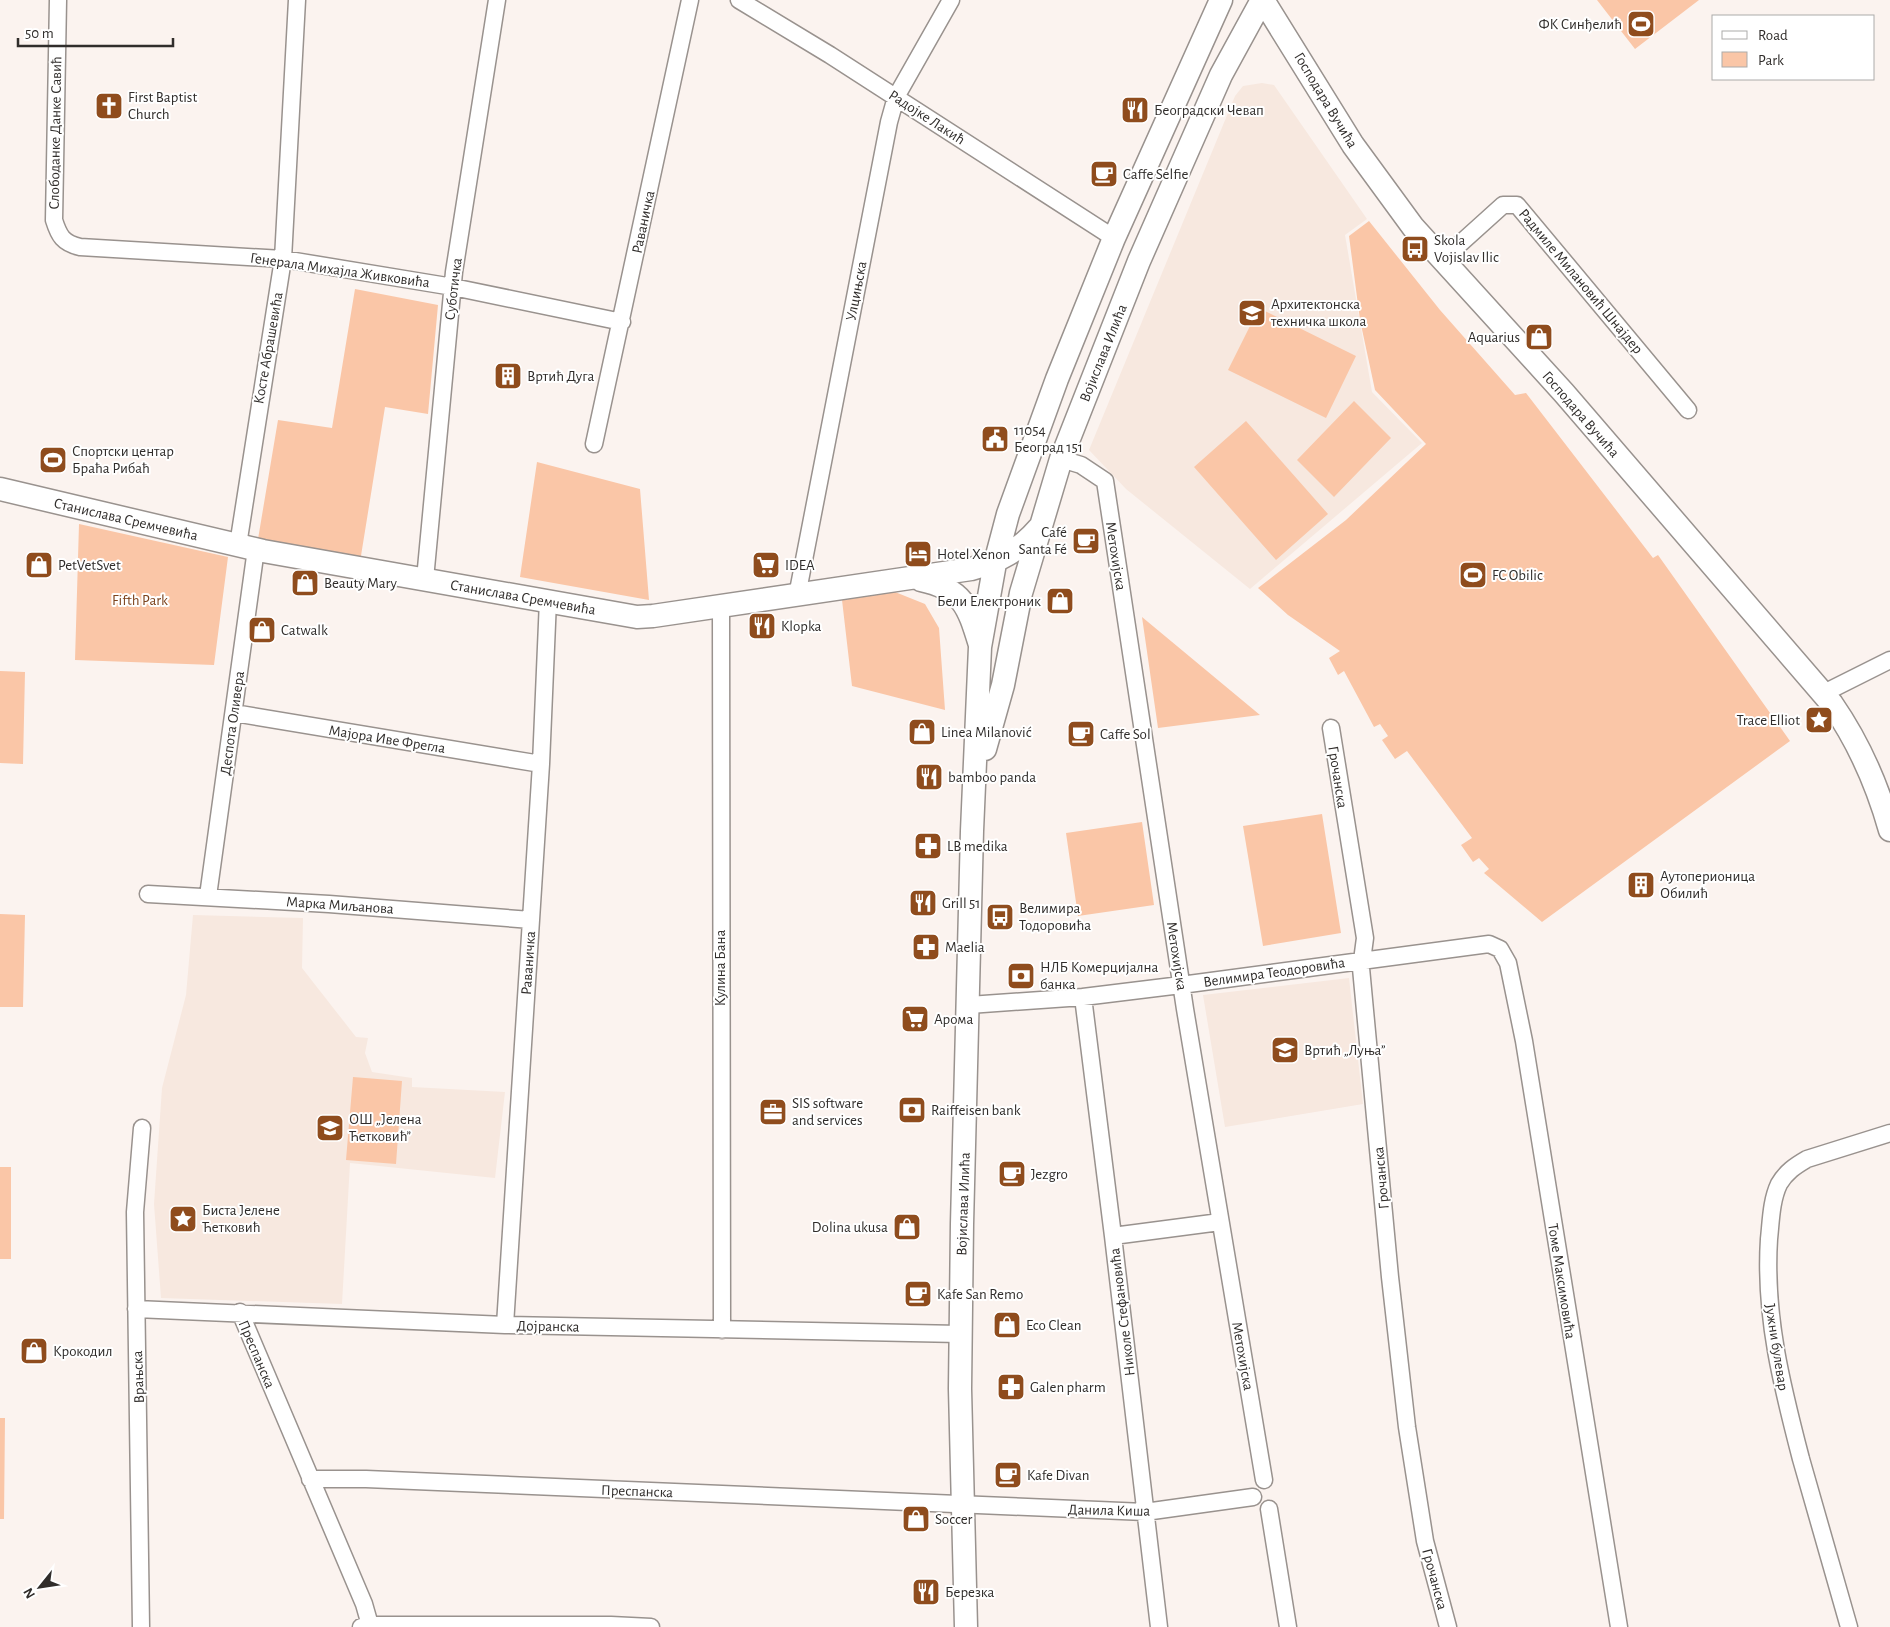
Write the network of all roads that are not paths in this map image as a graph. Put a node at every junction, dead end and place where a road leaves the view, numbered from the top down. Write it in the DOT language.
graph roads {
  1 [pos="58,0"];
  2 [pos="297,0"];
  3 [pos="497,0"];
  4 [pos="690,0"];
  5 [pos="739,0"];
  6 [pos="951,0"];
  7 [pos="1221,0"];
  8 [pos="1263,0"];
  9 [pos="896,97"];
  10 [pos="59,236"];
  11 [pos="1114,238"];
  12 [pos="283,259"];
  13 [pos="1442,260"];
  14 [pos="453,287"];
  15 [pos="622,322"];
  16 [pos="1688,410"];
  17 [pos="594,444"];
  18 [pos="1060,459"];
  19 [pos="0,490"];
  20 [pos="1039,528"];
  21 [pos="247,547"];
  22 [pos="995,563"];
  23 [pos="915,578"];
  24 [pos="425,579"];
  25 [pos="797,596"];
  26 [pos="548,600"];
  27 [pos="721,606"];
  28 [pos="980,647"];
  29 [pos="1890,660"];
  30 [pos="1824,693"];
  31 [pos="234,714"];
  32 [pos="1331,728"];
  33 [pos="540,764"];
  34 [pos="976,781"];
  35 [pos="1890,830"];
  36 [pos="148,894"];
  37 [pos="208,896"];
  38 [pos="531,920"];
  39 [pos="1489,944"];
  40 [pos="1362,959"];
  41 [pos="1181,985"];
  42 [pos="1082,996"];
  43 [pos="969,1005"];
  44 [pos="142,1128"];
  45 [pos="1890,1133"];
  46 [pos="1220,1222"];
  47 [pos="1113,1236"];
  48 [pos="136,1310"];
  49 [pos="240,1312"];
  50 [pos="505,1325"];
  51 [pos="722,1330"];
  52 [pos="960,1334"];
  53 [pos="310,1478"];
  54 [pos="1264,1480"];
  55 [pos="1254,1497"];
  56 [pos="963,1505"];
  57 [pos="1269,1509"];
  58 [pos="1145,1512"];
  59 [pos="366,1626"];
  60 [pos="611,1626"];
  61 [pos="141,1627"];
  62 [pos="651,1627"];
  63 [pos="966,1627"];
  64 [pos="1159,1627"];
  65 [pos="1288,1627"];
  66 [pos="1448,1627"];
  67 [pos="1619,1627"];
  68 [pos="1849,1627"];
  1 -- 10 [label="street, Слободанке Данке Савић"];
  2 -- 12 [label="street, Косте Абрашевића"];
  3 -- 14 [label="street, Суботичка"];
  4 -- 15 [label="street, Раваничка"];
  5 -- 9 [label="street, Радојке Лакић"];
  6 -- 9 [label="street, Улцињска"];
  7 -- 11 [label="main road, Војислава Илића"];
  8 -- 13 [label="main road, Господара Вучића"];
  8 -- 18 [label="main road, Војислава Илића"];
  9 -- 11 [label="street, Радојке Лакић"];
  9 -- 25 [label="street, Улцињска"];
  10 -- 12 [label="street, Генерала Михајла Живковића"];
  11 -- 22 [label="main road, Војислава Илића"];
  12 -- 14 [label="street, Генерала Михајла Живковића"];
  12 -- 21 [label="street, Косте Абрашевића"];
  13 -- 16 [label="street, Радмиле Милановић Шнајдер"];
  13 -- 30 [label="main road, Господара Вучића"];
  14 -- 15 [label="street, Генерала Михајла Живковића"];
  14 -- 24 [label="street, Суботичка"];
  15 -- 17 [label="street, Раваничка"];
  18 -- 20 [label="main road, Војислава Илића"];
  18 -- 41 [label="street, Метохијска"];
  19 -- 21 [label="main road, Станислава Сремчевића"];
  20 -- 22 [label="main road, Станислава Сремчевића"];
  20 -- 34 [label="main road, Војислава Илића"];
  21 -- 24 [label="main road, Станислава Сремчевића"];
  21 -- 31 [label="street, Деспота Оливера"];
  22 -- 23 [label="main road, Станислава Сремчевића"];
  22 -- 28 [label="main road, Војислава Илића"];
  23 -- 25 [label="main road, Станислава Сремчевића"];
  23 -- 28 [label="main road"];
  24 -- 26 [label="main road, Станислава Сремчевића"];
  25 -- 27 [label="main road, Станислава Сремчевића"];
  26 -- 27 [label="main road, Станислава Сремчевића"];
  26 -- 33 [label="street, Раваничка"];
  27 -- 51 [label="street, Кулина Бана"];
  28 -- 34 [label="main road, Војислава Илића"];
  29 -- 30 [label="street"];
  30 -- 35 [label="main road, Господара Вучића"];
  31 -- 33 [label="street, Мајора Иве Фрегла"];
  31 -- 37 [label="street, Деспота Оливера"];
  32 -- 40 [label="street, Грочанска"];
  33 -- 38 [label="street, Раваничка"];
  34 -- 43 [label="main road, Војислава Илића"];
  36 -- 37 [label="street, Марка Миљанова"];
  37 -- 38 [label="street, Марка Миљанова"];
  38 -- 50 [label="street, Раваничка"];
  39 -- 40 [label="street, Велимира Теодоровића"];
  39 -- 67 [label="street, Томе Максимовића"];
  40 -- 41 [label="street, Велимира Теодоровића"];
  40 -- 66 [label="street, Грочанска"];
  41 -- 42 [label="street, Велимира Теодоровића"];
  41 -- 46 [label="street, Метохијска"];
  42 -- 43 [label="street, Велимира Теодоровића"];
  42 -- 47 [label="street, Николе Стефановића"];
  43 -- 52 [label="main road, Војислава Илића"];
  44 -- 48 [label="street, Врањска"];
  45 -- 68 [label="street, Јужни булевар"];
  46 -- 47 [label="street"];
  46 -- 54 [label="street, Метохијска"];
  47 -- 58 [label="street, Николе Стефановића"];
  48 -- 49 [label="street, Дојранска"];
  48 -- 61 [label="street, Врањска"];
  49 -- 50 [label="street, Дојранска"];
  49 -- 53 [label="street, Преспанска"];
  50 -- 51 [label="street, Дојранска"];
  51 -- 52 [label="street, Дојранска"];
  52 -- 56 [label="main road, Војислава Илића"];
  53 -- 56 [label="street, Преспанска"];
  53 -- 59 [label="street, Преспанска"];
  55 -- 58 [label="street, Данила Киша"];
  56 -- 58 [label="street, Данила Киша"];
  56 -- 63 [label="main road, Војислава Илића"];
  57 -- 65 [label="street"];
  58 -- 64 [label="street, Николе Стефановића"];
  59 -- 60 [label="street"];
  60 -- 62 [label="street"];
}
